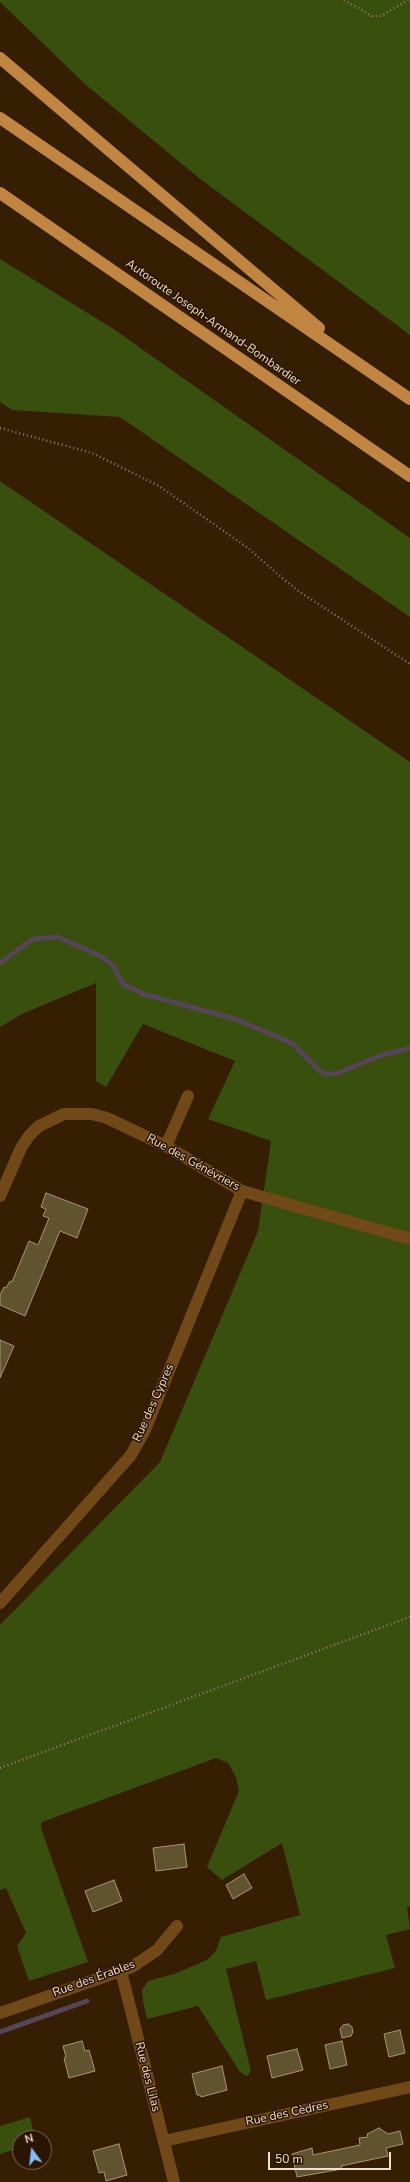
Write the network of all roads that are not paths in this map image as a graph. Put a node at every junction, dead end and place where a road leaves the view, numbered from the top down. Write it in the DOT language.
graph roads {
  1 [pos="0,58"];
  2 [pos="0,118"];
  3 [pos="0,193"];
  4 [pos="368,370"];
  5 [pos="410,400"];
  6 [pos="410,476"];
  7 [pos="188,1096"];
  8 [pos="166,1146"];
  9 [pos="242,1191"];
  10 [pos="0,1196"];
  11 [pos="407,1238"];
  12 [pos="0,1602"];
  13 [pos="177,1926"];
  14 [pos="121,1971"];
  15 [pos="0,2013"];
  16 [pos="410,2087"];
  17 [pos="164,2141"];
  18 [pos="174,2182"];
  1 -- 4 [label="highway"];
  2 -- 4 [label="highway"];
  3 -- 6 [label="highway, Autoroute Joseph-Armand-Bombardier"];
  4 -- 5 [label="highway"];
  7 -- 8 [label="street"];
  8 -- 9 [label="street, Rue des Génévriers"];
  8 -- 10 [label="street, Rue des Génévriers"];
  9 -- 11 [label="street, Rue des Génévriers"];
  9 -- 12 [label="street, Rue des Cypres"];
  13 -- 14 [label="street, Rue des Érables"];
  14 -- 15 [label="street, Rue des Érables"];
  14 -- 17 [label="street, Rue des Lilas"];
  16 -- 17 [label="street, Rue des Cèdres"];
  17 -- 18 [label="street, Rue des Lilas"];
}
